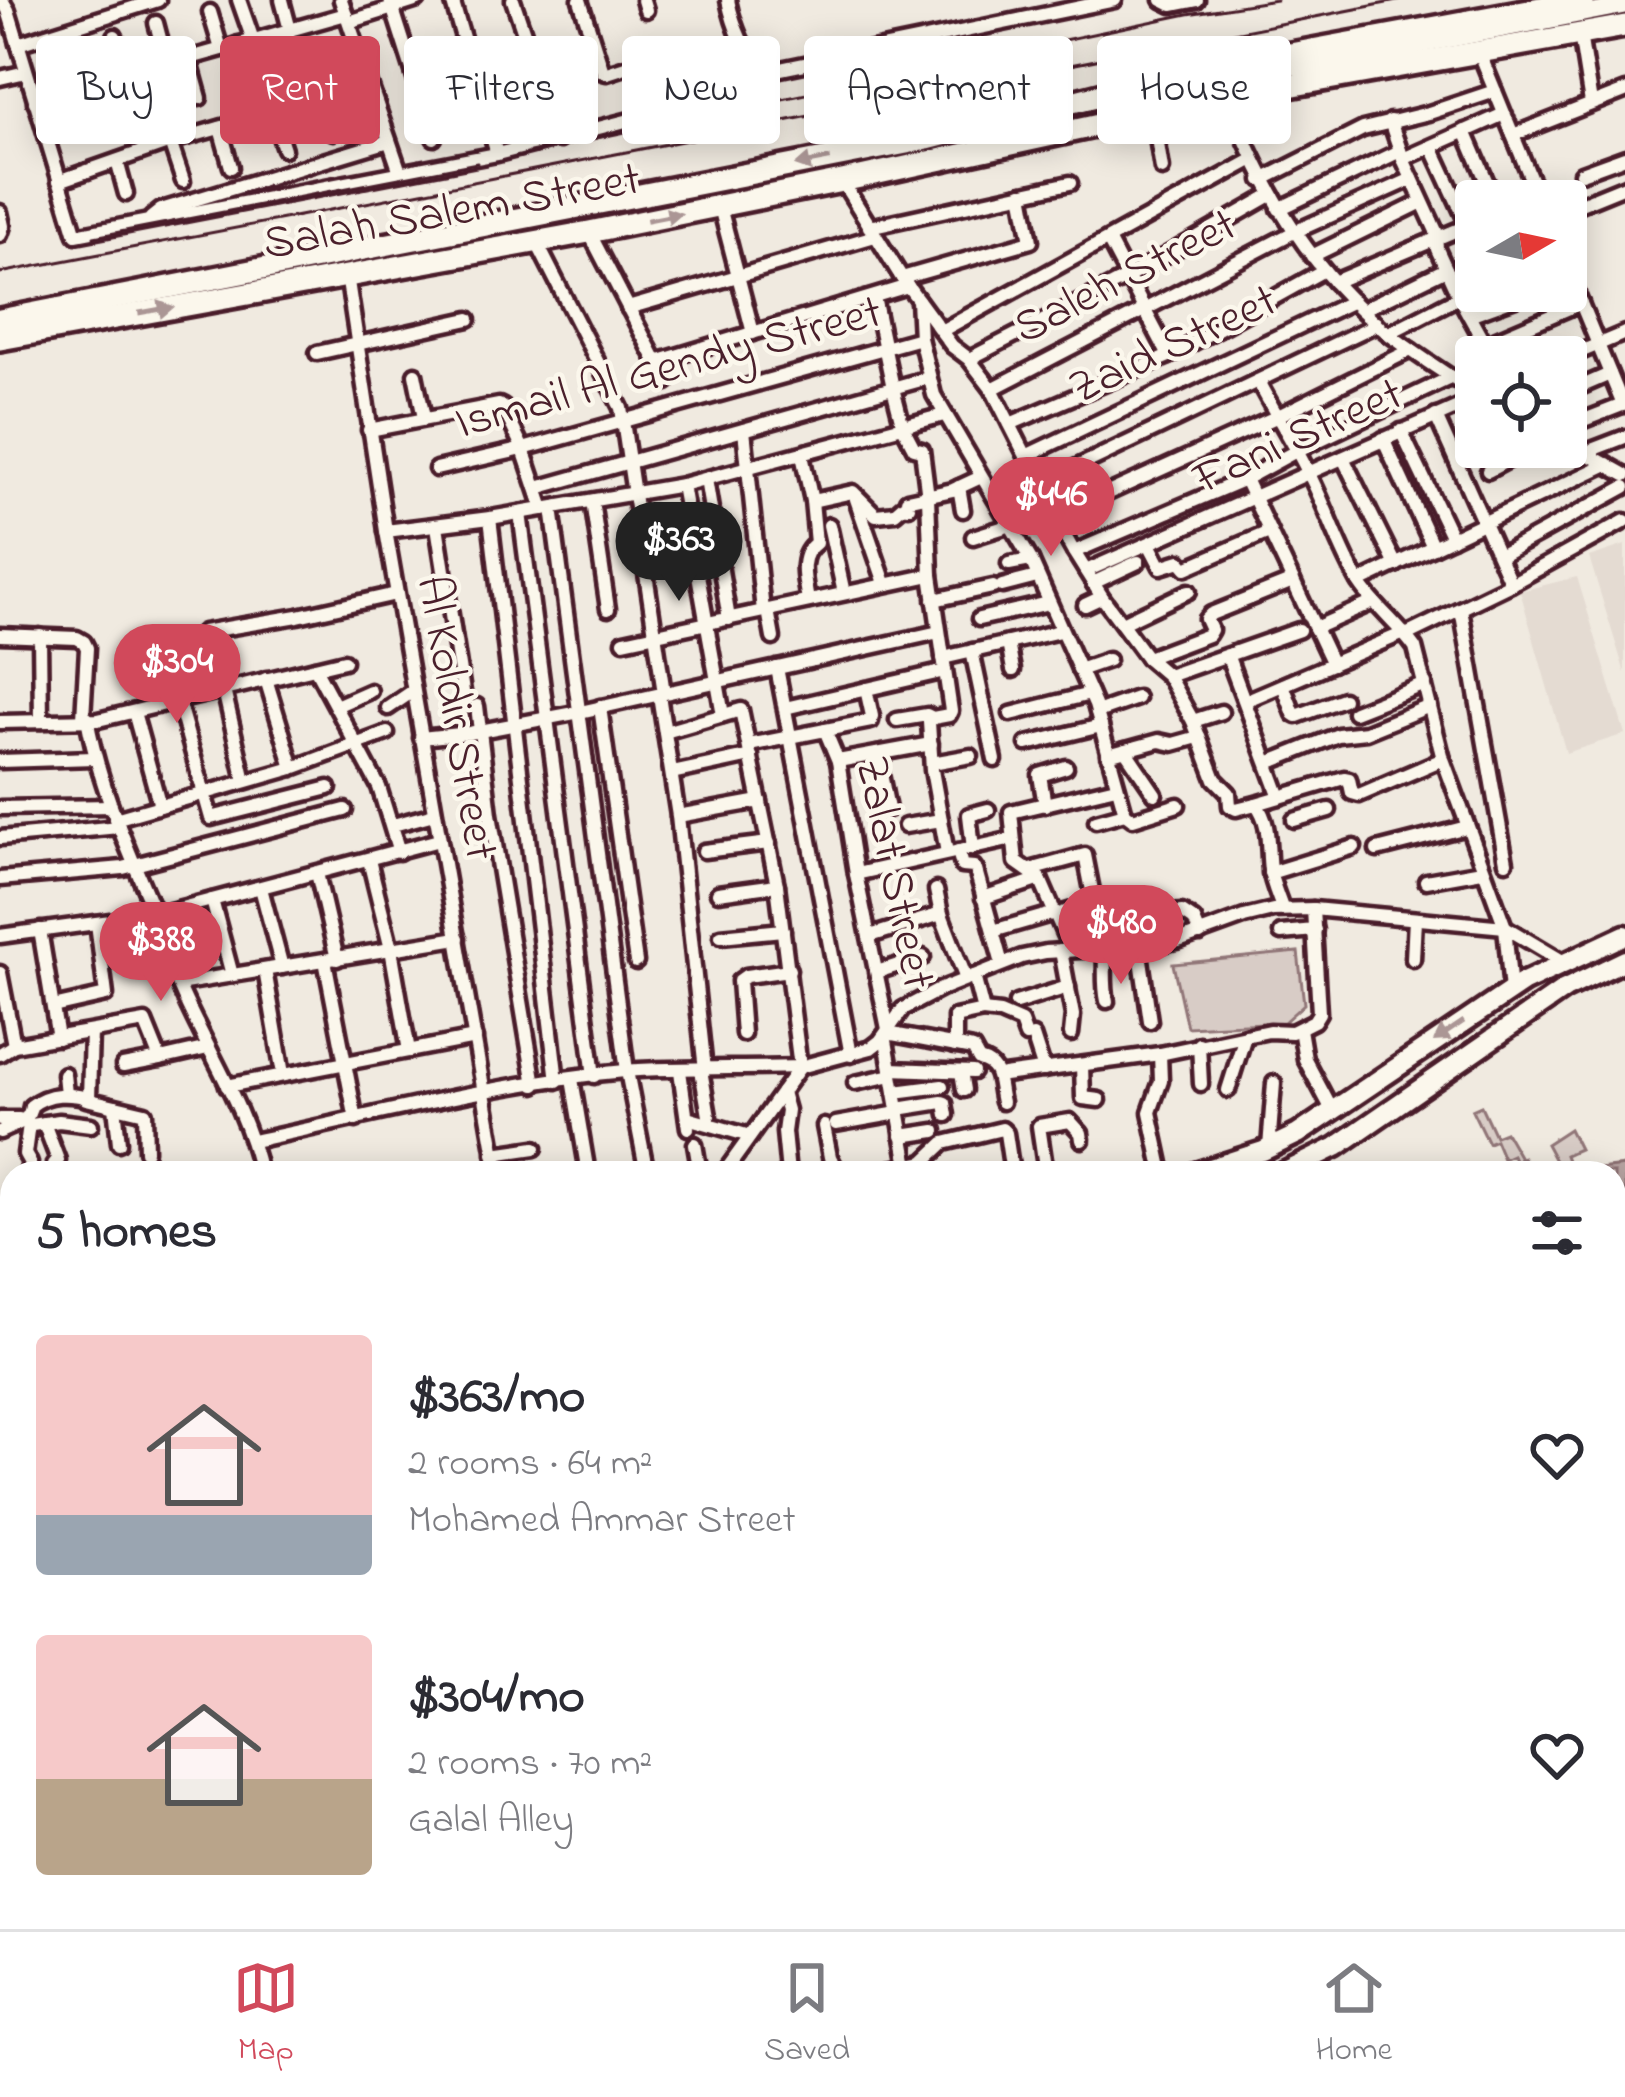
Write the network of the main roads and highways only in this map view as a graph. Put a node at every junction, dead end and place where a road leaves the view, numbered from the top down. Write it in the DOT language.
graph roads {
  1 [pos="1585,0"];
  2 [pos="1625,26"];
  3 [pos="1291,54"];
  4 [pos="1291,86"];
  5 [pos="932,144"];
  6 [pos="942,144"];
  7 [pos="968,144"];
  8 [pos="1010,144"];
  9 [pos="506,234"];
  10 [pos="0,320"];
  11 [pos="46,321"];
  12 [pos="0,339"];
  13 [pos="1625,935"];
  14 [pos="1625,960"];
  15 [pos="1378,1079"];
  16 [pos="1421,1088"];
  17 [pos="1324,1116"];
  18 [pos="1336,1147"];
  19 [pos="1231,1161"];
  20 [pos="1307,1161"];
  1 -- 3 [label="highway, Salah Salem Street"];
  2 -- 4 [label="highway"];
  5 -- 9 [label="highway, Salah Salem Street, one-way"];
  9 -- 6 [label="highway, Salah Salem Street, one-way"];
  7 -- 8 [label="highway"];
  9 -- 11 [label="highway, Salah Salem Street"];
  11 -- 9 [label="highway, Salah Salem Street, one-way"];
  10 -- 11 [label="highway, Salah Salem Street"];
  11 -- 12 [label="highway, Salah Salem Street"];
  13 -- 15 [label="main road, one-way"];
  14 -- 16 [label="main road"];
  15 -- 16 [label="main road"];
  15 -- 17 [label="main road"];
  16 -- 18 [label="main road"];
  17 -- 18 [label="main road"];
  17 -- 19 [label="main road"];
  18 -- 20 [label="main road"];
}
